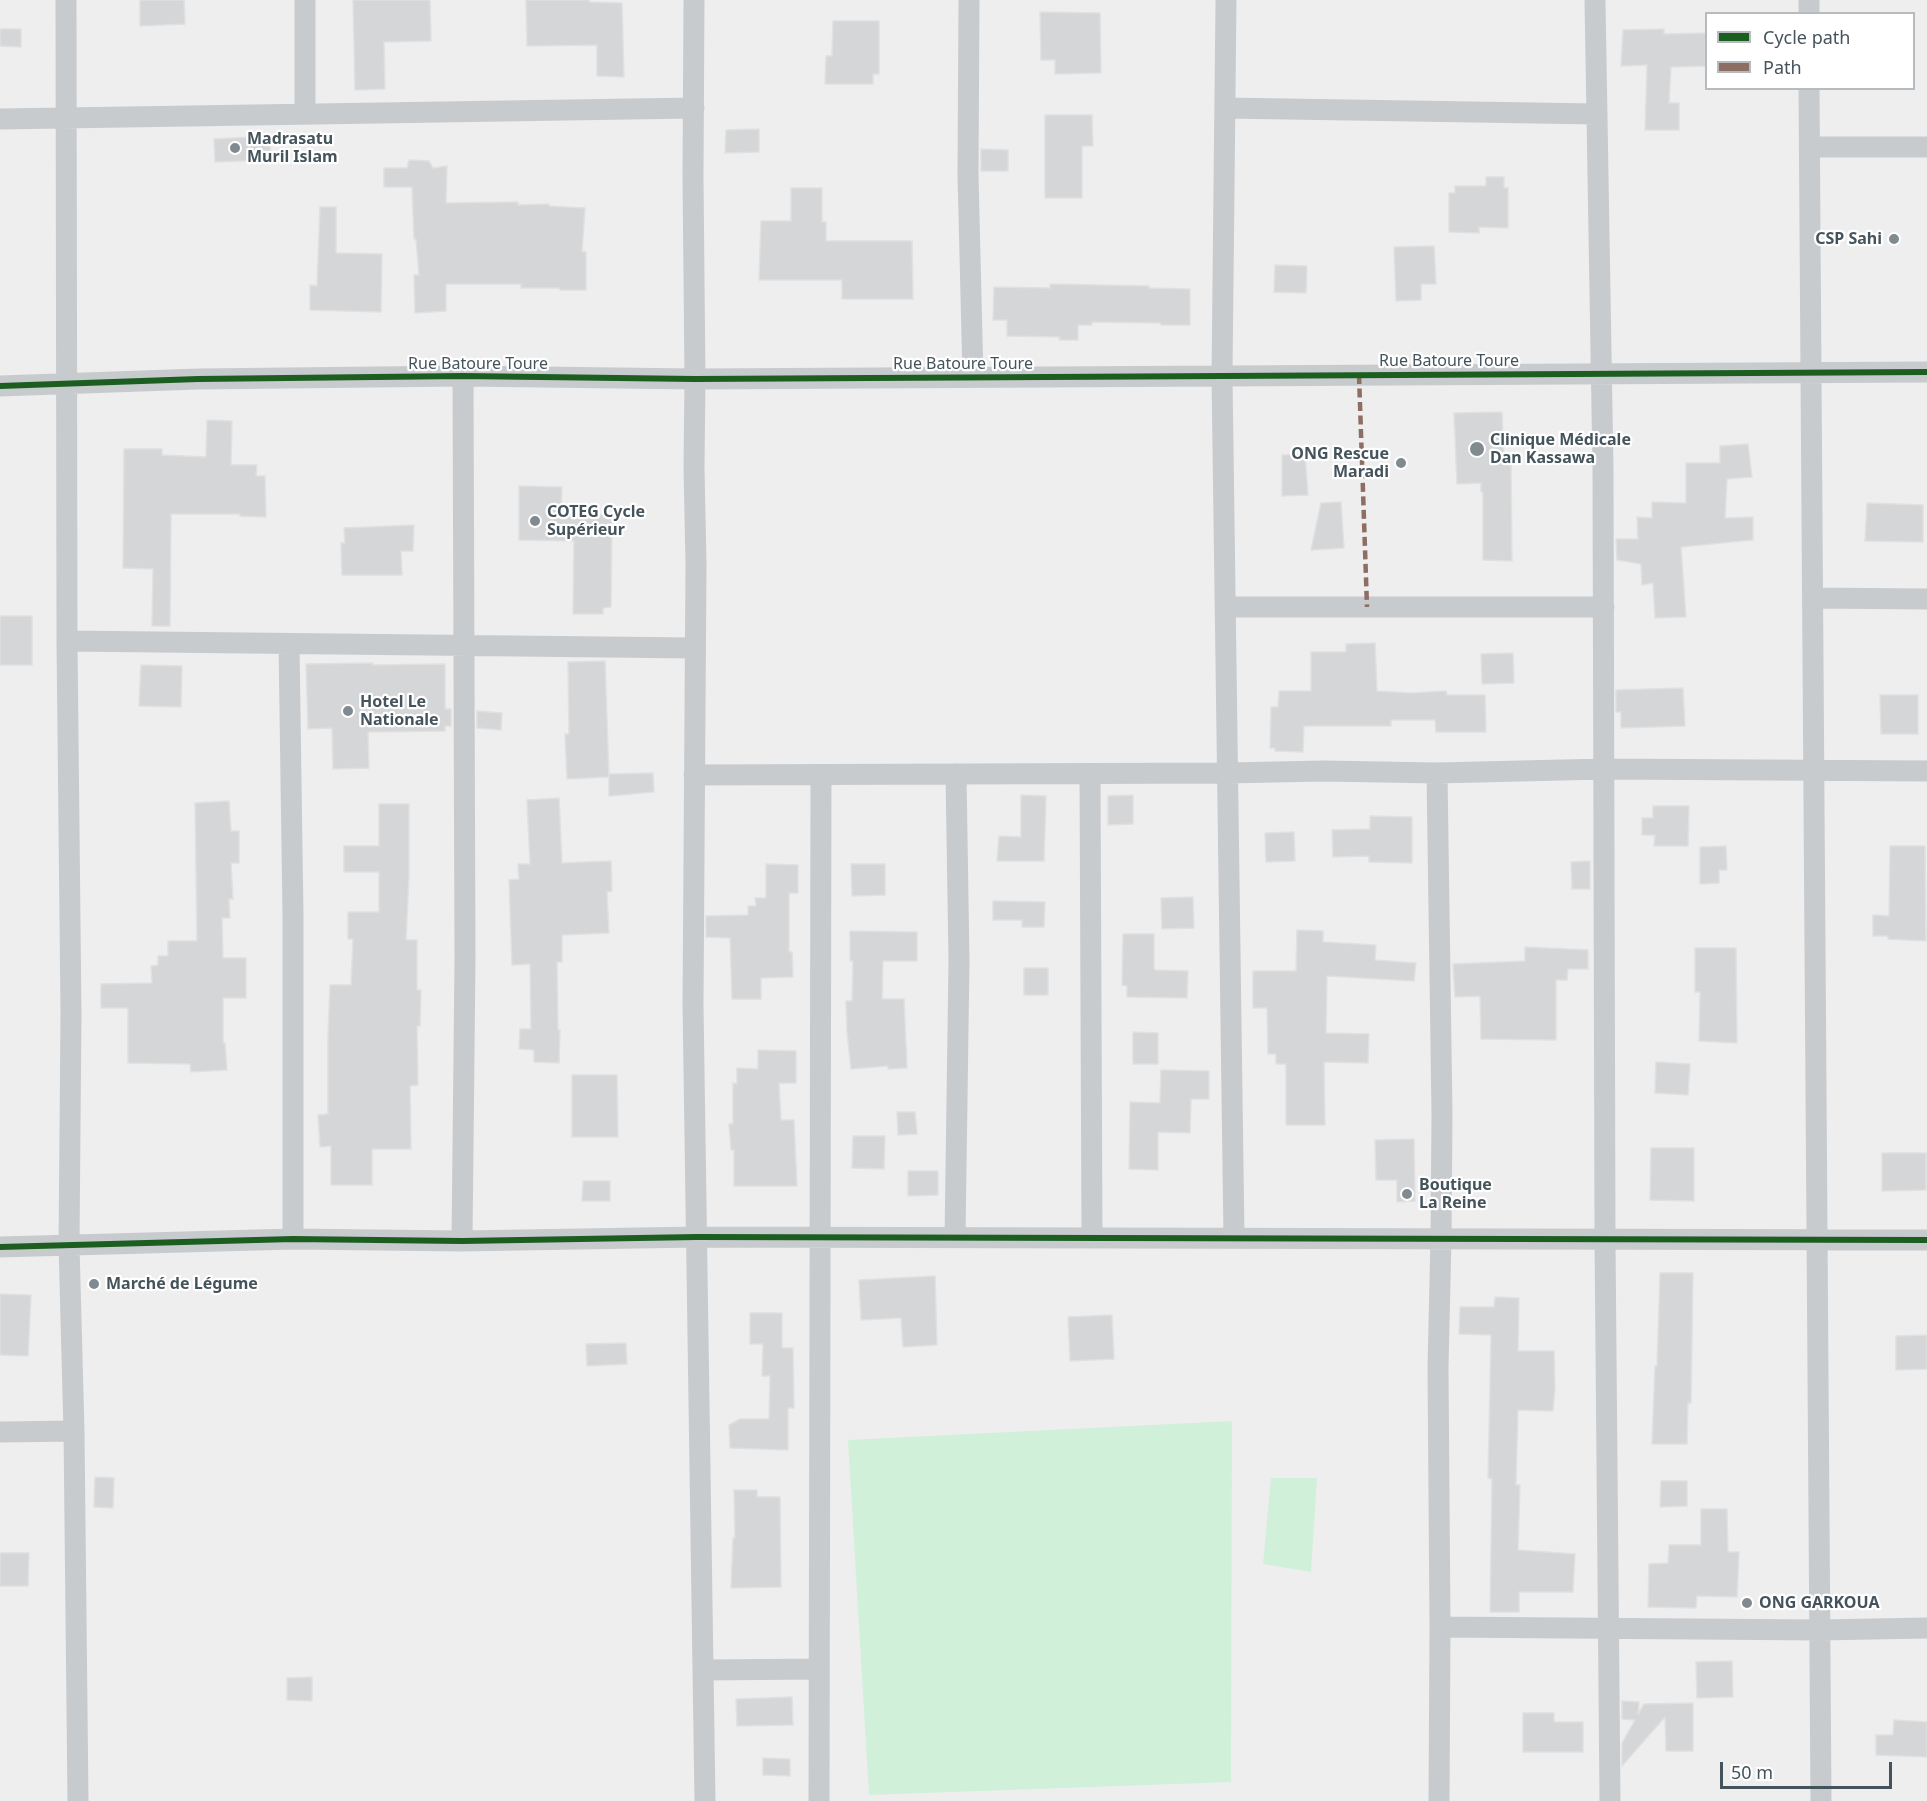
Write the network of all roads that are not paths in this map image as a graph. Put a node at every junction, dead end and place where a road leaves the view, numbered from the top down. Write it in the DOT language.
graph roads {
  1 [pos="66,0"];
  2 [pos="305,0"];
  3 [pos="694,0"];
  4 [pos="969,0"];
  5 [pos="1226,0"];
  6 [pos="1595,0"];
  7 [pos="1809,90"];
  8 [pos="694,108"];
  9 [pos="1225,108"];
  10 [pos="305,114"];
  11 [pos="1597,114"];
  12 [pos="66,118"];
  13 [pos="0,119"];
  14 [pos="1809,147"];
  15 [pos="1927,147"];
  16 [pos="1811,372"];
  17 [pos="1927,372"];
  18 [pos="1601,374"];
  19 [pos="463,376"];
  20 [pos="1222,376"];
  21 [pos="973,378"];
  22 [pos="695,379"];
  23 [pos="67,383"];
  24 [pos="0,386"];
  25 [pos="1813,598"];
  26 [pos="1927,599"];
  27 [pos="1226,607"];
  28 [pos="1604,607"];
  29 [pos="68,641"];
  30 [pos="289,644"];
  31 [pos="465,645"];
  32 [pos="695,648"];
  33 [pos="1604,769"];
  34 [pos="1814,770"];
  35 [pos="1927,771"];
  36 [pos="1227,773"];
  37 [pos="1437,773"];
  38 [pos="956,774"];
  39 [pos="1090,774"];
  40 [pos="694,775"];
  41 [pos="821,775"];
  42 [pos="697,1237"];
  43 [pos="820,1237"];
  44 [pos="955,1238"];
  45 [pos="1092,1238"];
  46 [pos="1234,1238"];
  47 [pos="1441,1238"];
  48 [pos="293,1239"];
  49 [pos="1605,1239"];
  50 [pos="1817,1239"];
  51 [pos="1927,1240"];
  52 [pos="462,1241"];
  53 [pos="69,1245"];
  54 [pos="0,1247"];
  55 [pos="74,1431"];
  56 [pos="0,1432"];
  57 [pos="1440,1627"];
  58 [pos="1609,1628"];
  59 [pos="1927,1628"];
  60 [pos="1820,1630"];
  61 [pos="819,1669"];
  62 [pos="704,1670"];
  63 [pos="78,1801"];
  64 [pos="705,1801"];
  65 [pos="819,1801"];
  66 [pos="1439,1801"];
  67 [pos="1610,1801"];
  68 [pos="1821,1801"];
  1 -- 12 [label="street"];
  2 -- 10 [label="street"];
  3 -- 8 [label="street"];
  4 -- 21 [label="street"];
  5 -- 9 [label="street"];
  6 -- 11 [label="street"];
  7 -- 14 [label="street"];
  8 -- 10 [label="street"];
  8 -- 22 [label="street"];
  9 -- 11 [label="street"];
  9 -- 20 [label="street"];
  10 -- 12 [label="street"];
  11 -- 18 [label="street"];
  12 -- 13 [label="street"];
  12 -- 23 [label="street"];
  14 -- 15 [label="street"];
  14 -- 16 [label="street"];
  16 -- 17 [label="street, Rue Batoure Toure"];
  16 -- 18 [label="street, Rue Batoure Toure"];
  16 -- 25 [label="street"];
  18 -- 20 [label="street, Rue Batoure Toure"];
  18 -- 28 [label="street"];
  19 -- 22 [label="street, Rue Batoure Toure"];
  19 -- 23 [label="street, Rue Batoure Toure"];
  19 -- 31 [label="street"];
  20 -- 21 [label="street, Rue Batoure Toure"];
  20 -- 27 [label="street"];
  21 -- 22 [label="street, Rue Batoure Toure"];
  22 -- 32 [label="street"];
  23 -- 24 [label="street, Rue Batoure Toure"];
  23 -- 29 [label="street"];
  25 -- 26 [label="street"];
  25 -- 34 [label="street"];
  27 -- 28 [label="street"];
  27 -- 36 [label="street"];
  28 -- 33 [label="street"];
  29 -- 30 [label="street"];
  29 -- 53 [label="street"];
  30 -- 31 [label="street"];
  30 -- 48 [label="street"];
  31 -- 32 [label="street"];
  31 -- 52 [label="street"];
  32 -- 40 [label="street"];
  33 -- 34 [label="street"];
  33 -- 37 [label="street"];
  33 -- 49 [label="street"];
  34 -- 35 [label="street"];
  34 -- 50 [label="street"];
  36 -- 37 [label="street"];
  36 -- 39 [label="street"];
  36 -- 46 [label="street"];
  37 -- 47 [label="street"];
  38 -- 39 [label="street"];
  38 -- 41 [label="street"];
  38 -- 44 [label="street"];
  39 -- 45 [label="street"];
  40 -- 41 [label="street"];
  40 -- 42 [label="street"];
  41 -- 43 [label="street"];
  42 -- 43 [label="street"];
  42 -- 52 [label="street"];
  42 -- 62 [label="street"];
  43 -- 44 [label="street"];
  43 -- 61 [label="street"];
  44 -- 45 [label="street"];
  45 -- 46 [label="street"];
  46 -- 47 [label="street"];
  47 -- 49 [label="street"];
  47 -- 57 [label="street"];
  48 -- 52 [label="street"];
  48 -- 53 [label="street"];
  49 -- 50 [label="street"];
  49 -- 58 [label="street"];
  50 -- 51 [label="street"];
  50 -- 60 [label="street"];
  53 -- 54 [label="street"];
  53 -- 55 [label="street"];
  55 -- 56 [label="street"];
  55 -- 63 [label="street"];
  57 -- 58 [label="street"];
  57 -- 66 [label="street"];
  58 -- 60 [label="street"];
  58 -- 67 [label="street"];
  59 -- 60 [label="street"];
  60 -- 68 [label="street"];
  61 -- 62 [label="street"];
  61 -- 65 [label="street"];
  62 -- 64 [label="street"];
}
